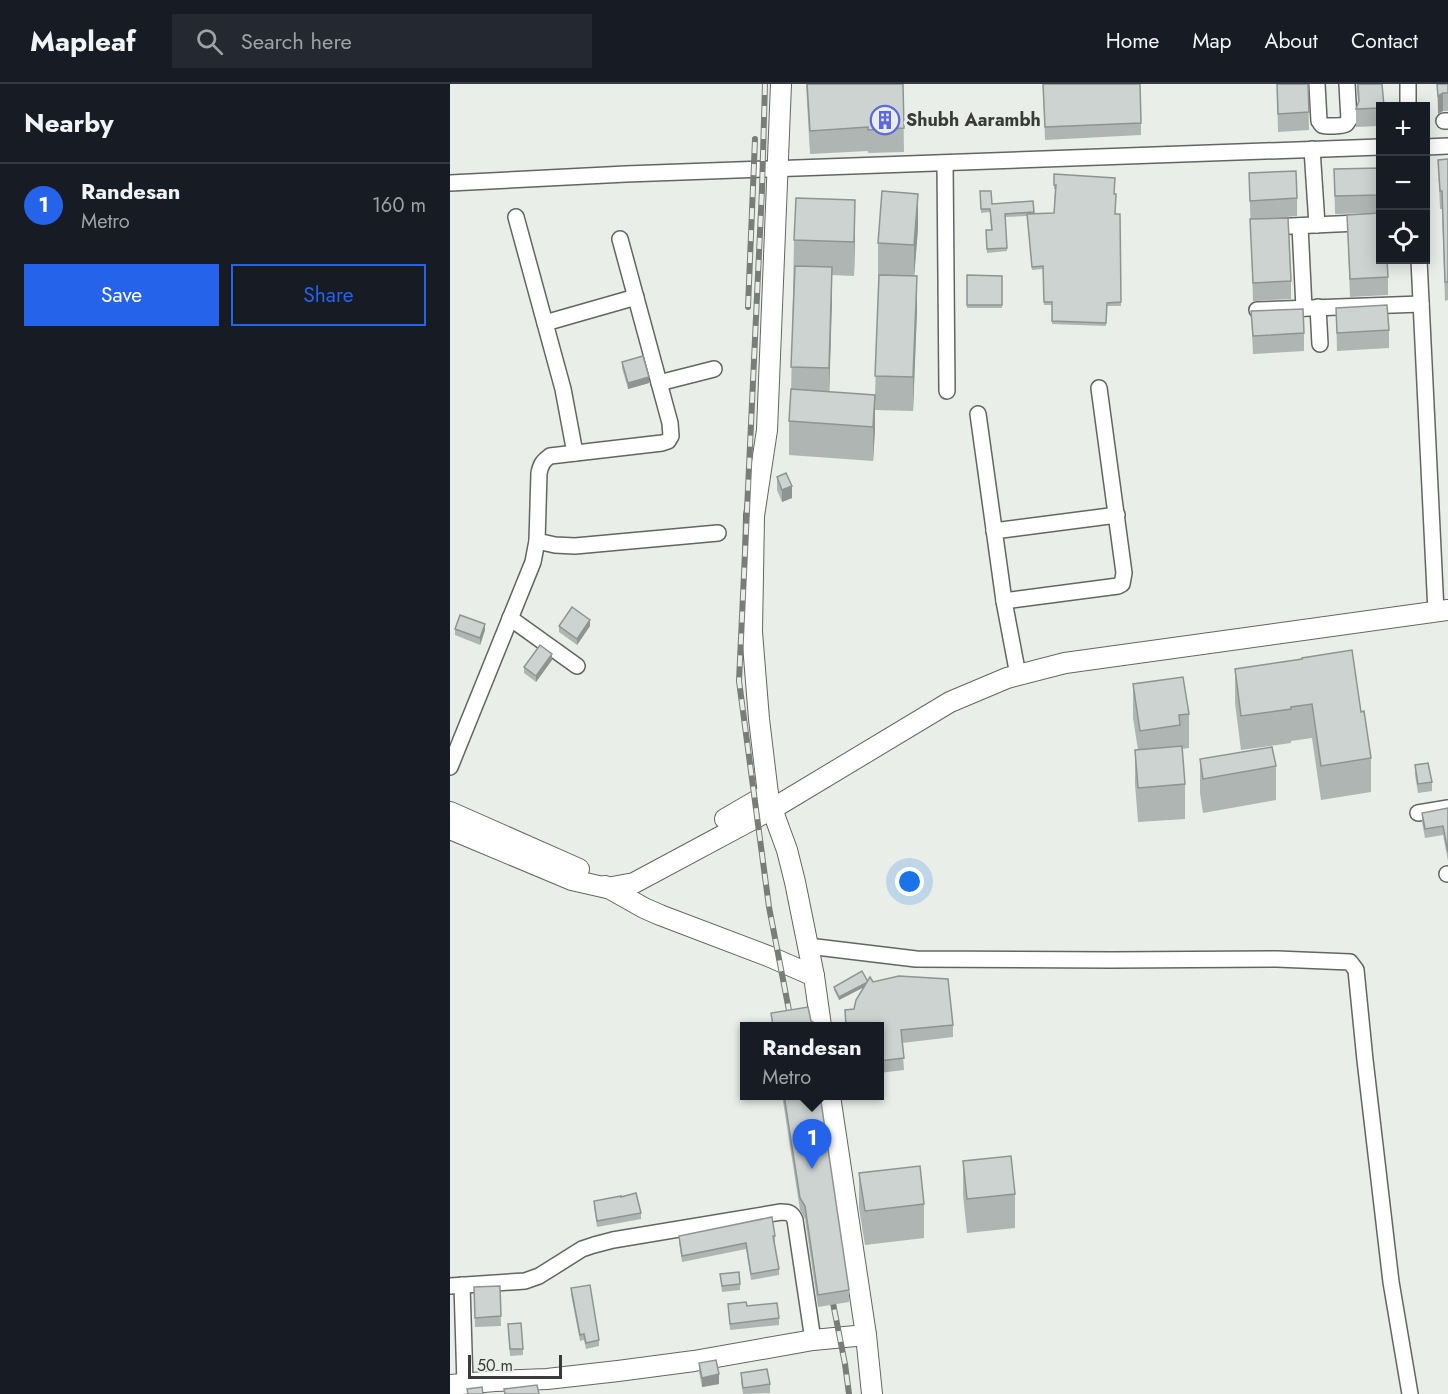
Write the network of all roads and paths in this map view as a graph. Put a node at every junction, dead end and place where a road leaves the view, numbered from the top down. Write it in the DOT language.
graph roads {
  1 [pos="781,84"];
  2 [pos="1317,84"];
  3 [pos="1347,84"];
  4 [pos="1408,84"];
  5 [pos="1408,102"];
  6 [pos="1334,126"];
  7 [pos="1448,146"];
  8 [pos="1376,147"];
  9 [pos="1430,147"];
  10 [pos="1312,149"];
  11 [pos="1336,149"];
  12 [pos="945,163"];
  13 [pos="779,169"];
  14 [pos="450,183"];
  15 [pos="516,217"];
  16 [pos="1376,222"];
  17 [pos="1317,225"];
  18 [pos="1300,226"];
  19 [pos="1254,228"];
  20 [pos="620,239"];
  21 [pos="1419,264"];
  22 [pos="636,297"];
  23 [pos="1421,304"];
  24 [pos="1311,308"];
  25 [pos="1257,310"];
  26 [pos="545,323"];
  27 [pos="1320,344"];
  28 [pos="714,369"];
  29 [pos="659,383"];
  30 [pos="1100,388"];
  31 [pos="947,391"];
  32 [pos="978,414"];
  33 [pos="575,453"];
  34 [pos="1117,515"];
  35 [pos="994,531"];
  36 [pos="718,533"];
  37 [pos="537,541"];
  38 [pos="1004,601"];
  39 [pos="1442,611"];
  40 [pos="510,618"];
  41 [pos="578,666"];
  42 [pos="1018,675"];
  43 [pos="450,767"];
  44 [pos="770,801"];
  45 [pos="1448,808"];
  46 [pos="450,812"];
  47 [pos="1418,813"];
  48 [pos="450,829"];
  49 [pos="592,874"];
  50 [pos="608,888"];
  51 [pos="808,946"];
  52 [pos="814,976"];
  53 [pos="820,1022"];
  54 [pos="831,1100"];
  55 [pos="456,1286"];
  56 [pos="866,1335"];
  57 [pos="813,1340"];
  58 [pos="457,1385"];
  59 [pos="549,1386"];
  60 [pos="496,1387"];
  61 [pos="872,1394"];
  62 [pos="1410,1394"];
  1 -- 13 [label="street"];
  2 -- 6 [label="street"];
  3 -- 6 [label="street"];
  4 -- 5 [label="street"];
  6 -- 11 [label="street"];
  7 -- 9 [label="street"];
  8 -- 11 [label="street"];
  10 -- 11 [label="street"];
  10 -- 12 [label="street"];
  10 -- 17 [label="street"];
  12 -- 13 [label="street"];
  12 -- 31 [label="street"];
  13 -- 14 [label="street"];
  13 -- 44 [label="street"];
  15 -- 26 [label="street"];
  16 -- 17 [label="street"];
  17 -- 18 [label="street"];
  18 -- 19 [label="street"];
  18 -- 24 [label="street"];
  20 -- 22 [label="street"];
  21 -- 23 [label="street"];
  22 -- 26 [label="street"];
  22 -- 29 [label="street"];
  23 -- 24 [label="street"];
  23 -- 39 [label="street"];
  24 -- 25 [label="street"];
  24 -- 27 [label="street"];
  26 -- 33 [label="street"];
  28 -- 29 [label="street"];
  29 -- 33 [label="street"];
  30 -- 34 [label="street"];
  32 -- 35 [label="street"];
  33 -- 37 [label="street"];
  34 -- 35 [label="street"];
  34 -- 38 [label="street"];
  35 -- 38 [label="street"];
  36 -- 37 [label="street"];
  37 -- 40 [label="street"];
  38 -- 42 [label="street"];
  39 -- 42 [label="street"];
  40 -- 41 [label="street"];
  40 -- 43 [label="street"];
  42 -- 44 [label="street"];
  44 -- 49 [label="street"];
  44 -- 50 [label="street"];
  44 -- 51 [label="street"];
  45 -- 47 [label="street"];
  46 -- 49 [label="street"];
  48 -- 50 [label="street"];
  49 -- 50 [label="street"];
  50 -- 52 [label="street"];
  51 -- 52 [label="street"];
  51 -- 62 [label="street"];
  52 -- 53 [label="street"];
  54 -- 56 [label="street"];
  55 -- 57 [label="street"];
  55 -- 58 [label="street"];
  56 -- 57 [label="street"];
  56 -- 61 [label="street"];
  57 -- 59 [label="street"];
  58 -- 60 [label="street"];
  59 -- 60 [label="street"];
}
